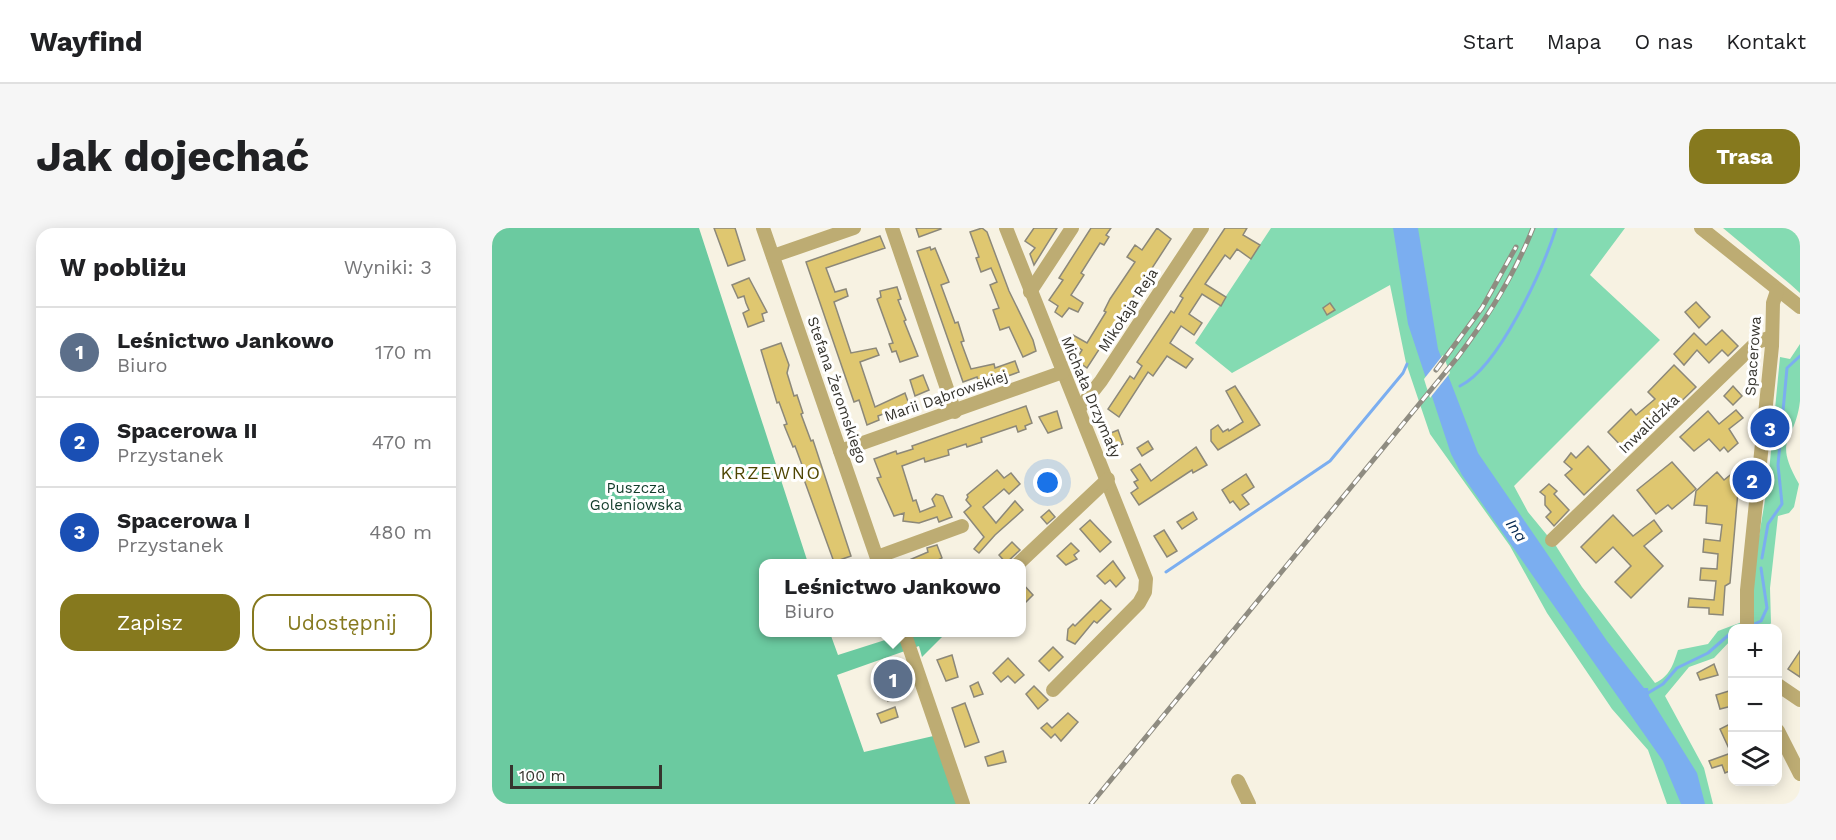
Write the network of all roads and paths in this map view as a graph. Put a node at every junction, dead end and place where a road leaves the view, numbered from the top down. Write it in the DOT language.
graph roads {
  1 [pos="763,228"];
  2 [pos="854,228"];
  3 [pos="892,228"];
  4 [pos="1006,228"];
  5 [pos="1072,228"];
  6 [pos="1202,228"];
  7 [pos="1701,228"];
  8 [pos="773,256"];
  9 [pos="1777,291"];
  10 [pos="1030,292"];
  11 [pos="1800,307"];
  12 [pos="1772,337"];
  13 [pos="1063,372"];
  14 [pos="1079,409"];
  15 [pos="955,412"];
  16 [pos="840,451"];
  17 [pos="1107,479"];
  18 [pos="962,526"];
  19 [pos="1552,540"];
  20 [pos="878,559"];
  21 [pos="880,559"];
  22 [pos="1023,559"];
  23 [pos="1747,624"];
  24 [pos="905,637"];
  25 [pos="1782,688"];
  26 [pos="1053,690"];
  27 [pos="1797,698"];
  28 [pos="1782,700"];
  29 [pos="1779,732"];
  30 [pos="1800,774"];
  31 [pos="1238,781"];
  32 [pos="963,804"];
  33 [pos="1249,804"];
  1 -- 8 [label="street, Stefana Żeromskiego"];
  2 -- 8 [label="street"];
  3 -- 15 [label="street"];
  4 -- 10 [label="street, Michała Drzymały"];
  5 -- 10 [label="street"];
  6 -- 14 [label="street, Mikołaja Reja"];
  7 -- 9 [label="street"];
  8 -- 16 [label="street, Stefana Żeromskiego"];
  9 -- 11 [label="street"];
  9 -- 12 [label="street, Spacerowa"];
  10 -- 13 [label="street, Michała Drzymały"];
  12 -- 19 [label="street, Inwalidzka"];
  12 -- 23 [label="street, Spacerowa"];
  13 -- 14 [label="street, Michała Drzymały"];
  13 -- 15 [label="street, Marii Dąbrowskiej"];
  14 -- 17 [label="street, Michała Drzymały"];
  15 -- 16 [label="street, Marii Dąbrowskiej"];
  16 -- 20 [label="street, Stefana Żeromskiego"];
  17 -- 22 [label="street"];
  17 -- 26 [label="street, Michała Drzymały"];
  18 -- 21 [label="street"];
  24 -- 32 [label="street"];
  25 -- 27 [label="street"];
  27 -- 28 [label="street"];
  29 -- 30 [label="street"];
  31 -- 33 [label="street"];
}
